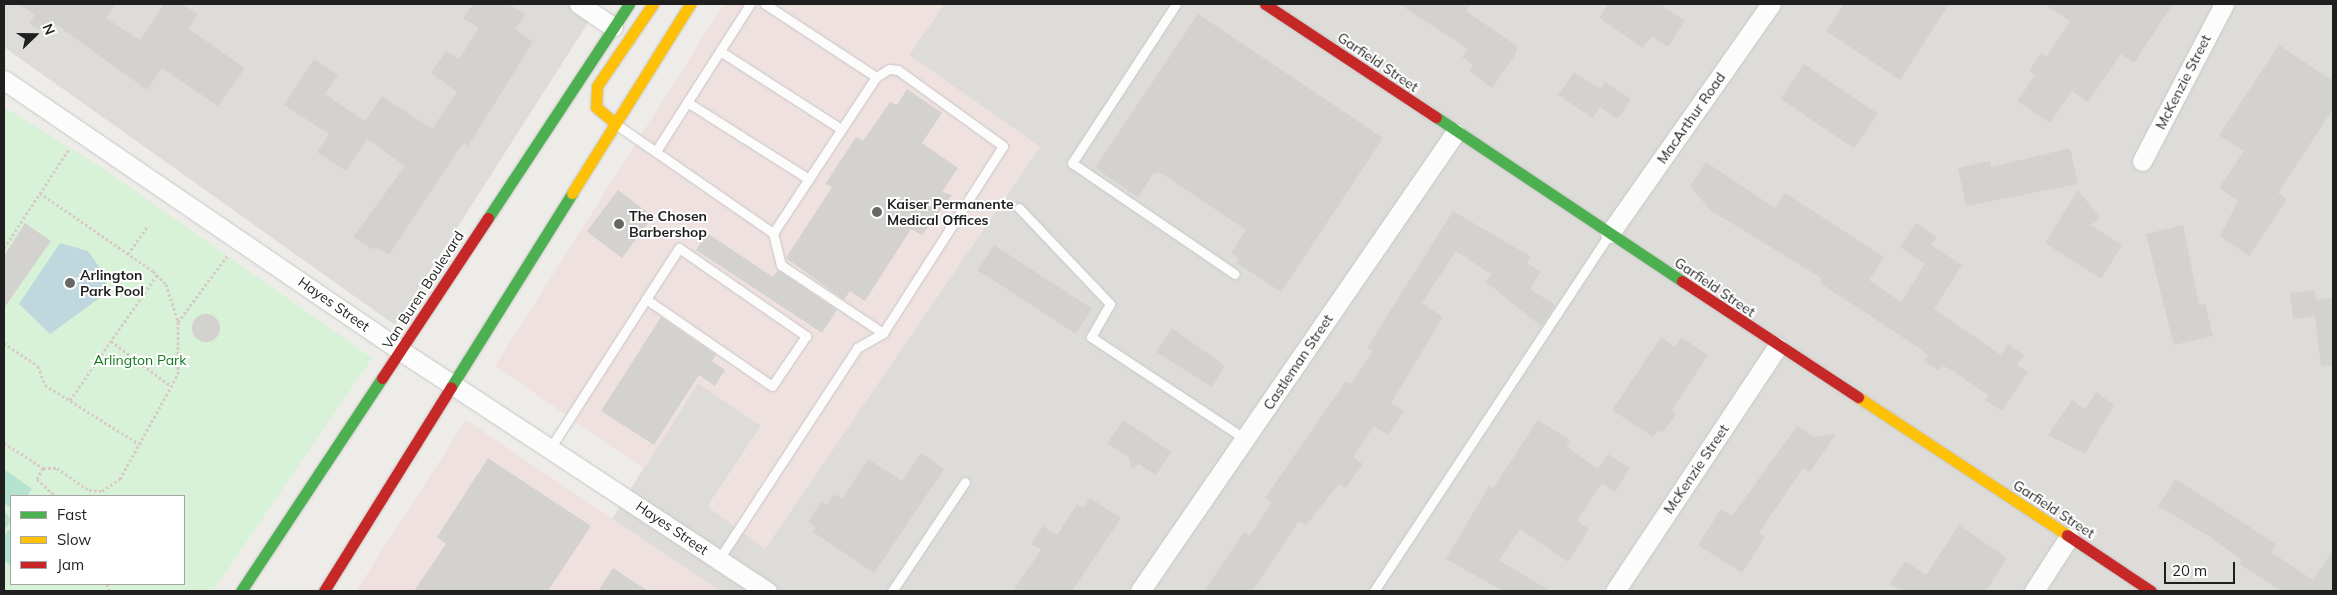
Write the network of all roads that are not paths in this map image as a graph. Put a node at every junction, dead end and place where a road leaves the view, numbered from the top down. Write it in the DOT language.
graph roads {
  1 [pos="579,4"];
  2 [pos="628,4"];
  3 [pos="653,4"];
  4 [pos="690,4"];
  5 [pos="750,4"];
  6 [pos="765,4"];
  7 [pos="1176,4"];
  8 [pos="1264,4"];
  9 [pos="1771,4"];
  10 [pos="2224,4"];
  11 [pos="614,27"];
  12 [pos="720,51"];
  13 [pos="876,76"];
  14 [pos="4,80"];
  15 [pos="687,102"];
  16 [pos="614,124"];
  17 [pos="841,129"];
  18 [pos="1455,133"];
  19 [pos="656,151"];
  20 [pos="2142,161"];
  21 [pos="807,178"];
  22 [pos="1019,208"];
  23 [pos="773,233"];
  24 [pos="1610,233"];
  25 [pos="1235,274"];
  26 [pos="646,299"];
  27 [pos="882,333"];
  28 [pos="1777,347"];
  29 [pos="401,351"];
  30 [pos="455,385"];
  31 [pos="1245,439"];
  32 [pos="551,447"];
  33 [pos="965,482"];
  34 [pos="2070,537"];
  35 [pos="719,559"];
  36 [pos="241,591"];
  37 [pos="324,591"];
  38 [pos="767,591"];
  39 [pos="892,591"];
  40 [pos="1140,591"];
  41 [pos="1374,591"];
  42 [pos="1615,591"];
  43 [pos="2034,591"];
  44 [pos="2151,591"];
  1 -- 11 [label="street"];
  2 -- 11 [label="main road, Van Buren Boulevard"];
  3 -- 16 [label="main road"];
  4 -- 16 [label="main road"];
  5 -- 12 [label="lane"];
  6 -- 13 [label="lane"];
  7 -- 25 [label="lane"];
  8 -- 18 [label="main road, Garfield Street"];
  9 -- 24 [label="street, MacArthur Road"];
  10 -- 20 [label="street, McKenzie Street"];
  11 -- 29 [label="main road, Van Buren Boulevard"];
  12 -- 15 [label="lane"];
  12 -- 17 [label="lane"];
  13 -- 17 [label="lane"];
  13 -- 27 [label="lane"];
  14 -- 29 [label="street, Hayes Street"];
  15 -- 19 [label="lane"];
  15 -- 21 [label="lane"];
  16 -- 19 [label="lane"];
  16 -- 30 [label="main road"];
  17 -- 21 [label="lane"];
  18 -- 24 [label="main road, Garfield Street"];
  18 -- 31 [label="street, Castleman Street"];
  19 -- 23 [label="lane"];
  21 -- 23 [label="lane"];
  22 -- 31 [label="lane"];
  23 -- 27 [label="lane"];
  24 -- 28 [label="main road, Garfield Street"];
  24 -- 41 [label="lane"];
  26 -- 26 [label="lane"];
  26 -- 32 [label="lane"];
  27 -- 35 [label="lane"];
  28 -- 34 [label="main road, Garfield Street"];
  28 -- 42 [label="street, McKenzie Street"];
  29 -- 30 [label="street, Hayes Street"];
  29 -- 36 [label="main road, Van Buren Boulevard"];
  30 -- 32 [label="street, Hayes Street"];
  30 -- 37 [label="main road"];
  31 -- 40 [label="street, Castleman Street"];
  32 -- 35 [label="street, Hayes Street"];
  33 -- 39 [label="lane"];
  34 -- 43 [label="street"];
  34 -- 44 [label="main road, Garfield Street"];
  35 -- 38 [label="street, Hayes Street"];
}
